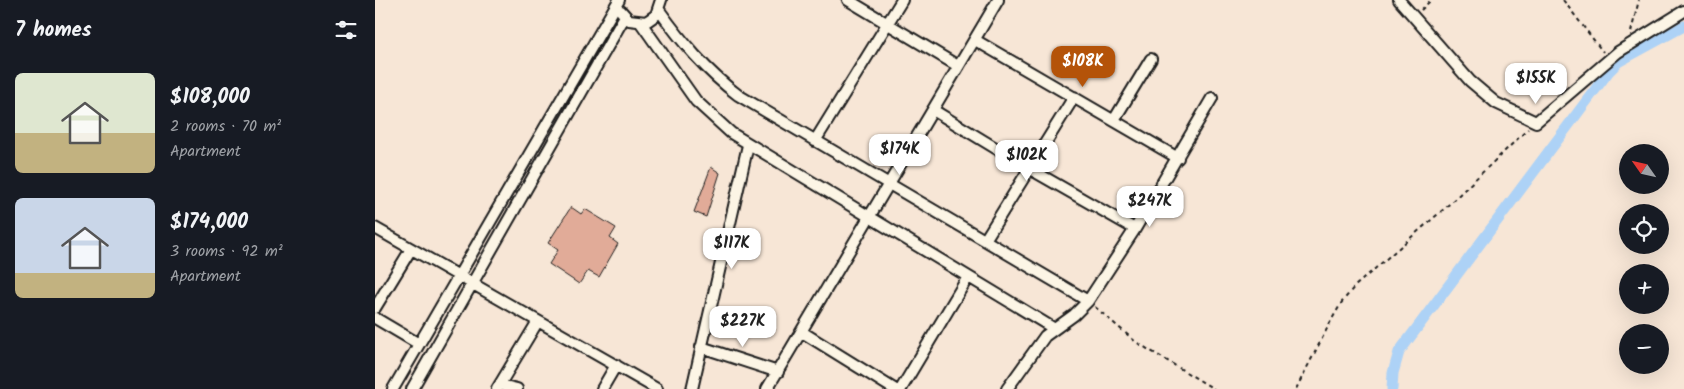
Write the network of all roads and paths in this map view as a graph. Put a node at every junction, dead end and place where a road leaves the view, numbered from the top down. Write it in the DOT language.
graph roads {
  1 [pos="619,0"];
  2 [pos="848,0"];
  3 [pos="902,0"];
  4 [pos="998,0"];
  5 [pos="1399,0"];
  6 [pos="1431,0"];
  7 [pos="1563,0"];
  8 [pos="1639,0"];
  9 [pos="662,4"];
  10 [pos="1684,11"];
  11 [pos="625,16"];
  12 [pos="1413,17"];
  13 [pos="641,23"];
  14 [pos="887,24"];
  15 [pos="975,40"];
  16 [pos="1629,44"];
  17 [pos="1151,59"];
  18 [pos="1609,60"];
  19 [pos="959,66"];
  20 [pos="1074,97"];
  21 [pos="1212,98"];
  22 [pos="933,110"];
  23 [pos="1114,120"];
  24 [pos="1536,122"];
  25 [pos="815,141"];
  26 [pos="748,144"];
  27 [pos="1178,158"];
  28 [pos="1030,169"];
  29 [pos="889,184"];
  30 [pos="870,218"];
  31 [pos="375,228"];
  32 [pos="1135,229"];
  33 [pos="985,240"];
  34 [pos="411,249"];
  35 [pos="459,276"];
  36 [pos="968,277"];
  37 [pos="473,284"];
  38 [pos="1088,301"];
  39 [pos="376,302"];
  40 [pos="375,318"];
  41 [pos="538,321"];
  42 [pos="1053,328"];
  43 [pos="801,332"];
  44 [pos="419,344"];
  45 [pos="701,347"];
  46 [pos="616,365"];
  47 [pos="778,372"];
  48 [pos="499,387"];
  49 [pos="393,389"];
  50 [pos="413,389"];
  51 [pos="517,389"];
  52 [pos="602,389"];
  53 [pos="657,389"];
  54 [pos="691,389"];
  55 [pos="767,389"];
  56 [pos="894,389"];
  57 [pos="901,389"];
  58 [pos="1007,389"];
  59 [pos="1214,389"];
  60 [pos="1296,389"];
  1 -- 11 [label="street"];
  1 -- 35 [label="street"];
  2 -- 14 [label="street"];
  3 -- 14 [label="street"];
  4 -- 15 [label="street"];
  5 -- 12 [label="street"];
  6 -- 12 [label="path"];
  7 -- 18 [label="path"];
  8 -- 16 [label="path"];
  9 -- 13 [label="street"];
  9 -- 25 [label="street"];
  10 -- 16 [label="street"];
  11 -- 13 [label="street"];
  11 -- 37 [label="street"];
  12 -- 24 [label="street"];
  13 -- 26 [label="street"];
  14 -- 19 [label="street"];
  14 -- 25 [label="street"];
  15 -- 19 [label="street"];
  15 -- 20 [label="street"];
  16 -- 18 [label="street"];
  17 -- 23 [label="street"];
  18 -- 24 [label="street"];
  19 -- 22 [label="street"];
  20 -- 23 [label="street"];
  20 -- 28 [label="street"];
  21 -- 27 [label="street"];
  22 -- 28 [label="street"];
  22 -- 29 [label="street"];
  23 -- 27 [label="street"];
  24 -- 60 [label="path"];
  25 -- 29 [label="street"];
  26 -- 30 [label="street"];
  26 -- 45 [label="street"];
  27 -- 32 [label="street"];
  28 -- 32 [label="street"];
  28 -- 33 [label="street"];
  29 -- 30 [label="street"];
  29 -- 33 [label="street"];
  30 -- 36 [label="street"];
  30 -- 43 [label="street"];
  31 -- 34 [label="street"];
  32 -- 38 [label="street"];
  33 -- 38 [label="street"];
  34 -- 35 [label="street"];
  34 -- 39 [label="street"];
  35 -- 37 [label="street"];
  35 -- 44 [label="street"];
  36 -- 42 [label="street"];
  36 -- 57 [label="street"];
  37 -- 41 [label="street"];
  37 -- 50 [label="street"];
  38 -- 42 [label="street"];
  38 -- 59 [label="path"];
  40 -- 44 [label="street"];
  41 -- 46 [label="street"];
  41 -- 48 [label="street"];
  42 -- 58 [label="street"];
  43 -- 47 [label="street"];
  43 -- 56 [label="street"];
  44 -- 49 [label="street"];
  45 -- 47 [label="street"];
  45 -- 54 [label="street"];
  46 -- 52 [label="street"];
  46 -- 53 [label="street"];
  47 -- 55 [label="street"];
  48 -- 51 [label="street"];
}
